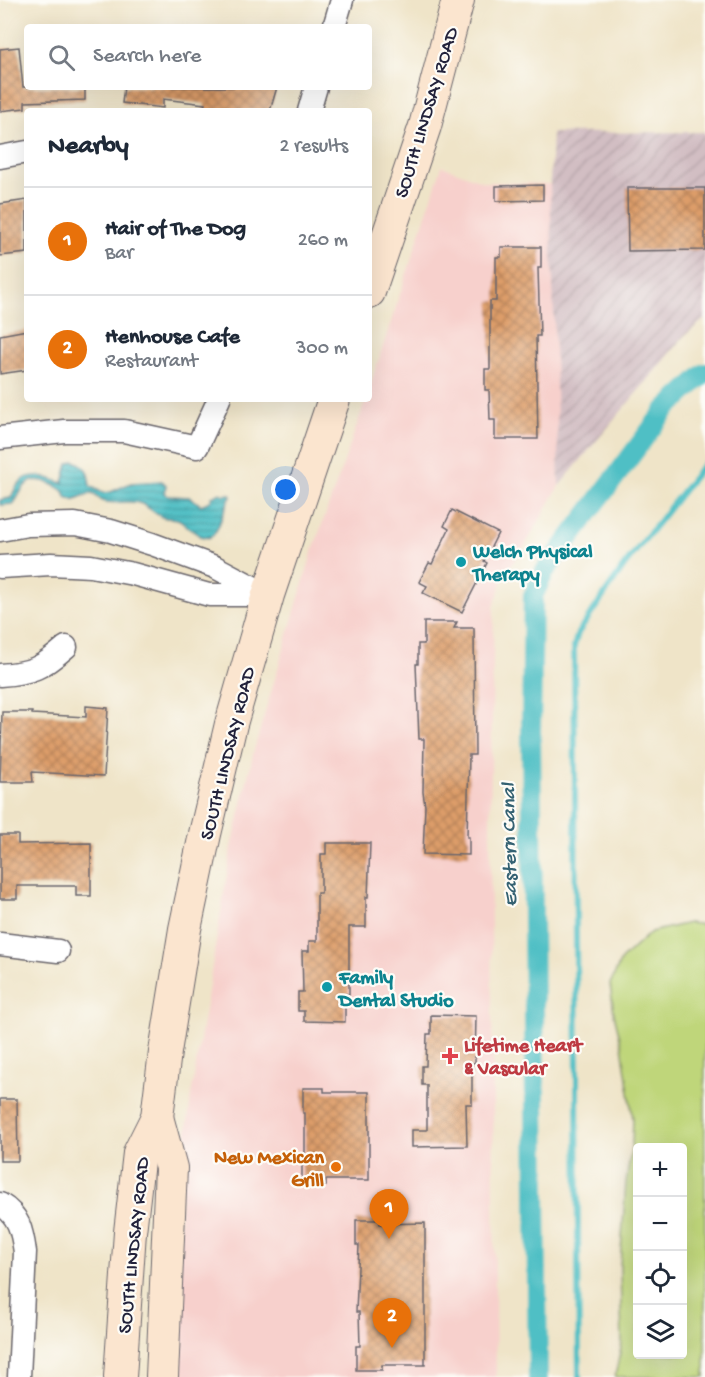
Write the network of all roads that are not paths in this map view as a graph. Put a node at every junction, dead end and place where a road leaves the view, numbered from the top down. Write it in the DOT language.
graph roads {
  1 [pos="342,0"];
  2 [pos="458,0"];
  3 [pos="335,24"];
  4 [pos="315,90"];
  5 [pos="310,108"];
  6 [pos="24,153"];
  7 [pos="0,157"];
  8 [pos="372,283"];
  9 [pos="218,402"];
  10 [pos="333,402"];
  11 [pos="0,438"];
  12 [pos="0,530"];
  13 [pos="0,567"];
  14 [pos="268,595"];
  15 [pos="66,647"];
  16 [pos="0,675"];
  17 [pos="0,944"];
  18 [pos="58,951"];
  19 [pos="157,1117"];
  20 [pos="8,1211"];
  21 [pos="19,1377"];
  22 [pos="120,1377"];
  23 [pos="162,1377"];
  1 -- 3 [label="street"];
  2 -- 8 [label="main road, SOUTH LINDSAY ROAD"];
  4 -- 5 [label="street"];
  6 -- 7 [label="street"];
  9 -- 11 [label="street"];
  10 -- 14 [label="main road, SOUTH LINDSAY ROAD"];
  12 -- 14 [label="street"];
  13 -- 14 [label="street"];
  14 -- 19 [label="main road, SOUTH LINDSAY ROAD"];
  15 -- 16 [label="street"];
  17 -- 18 [label="street"];
  19 -- 22 [label="main road, SOUTH LINDSAY ROAD"];
  19 -- 23 [label="main road, SOUTH LINDSAY ROAD"];
  20 -- 21 [label="street"];
}
